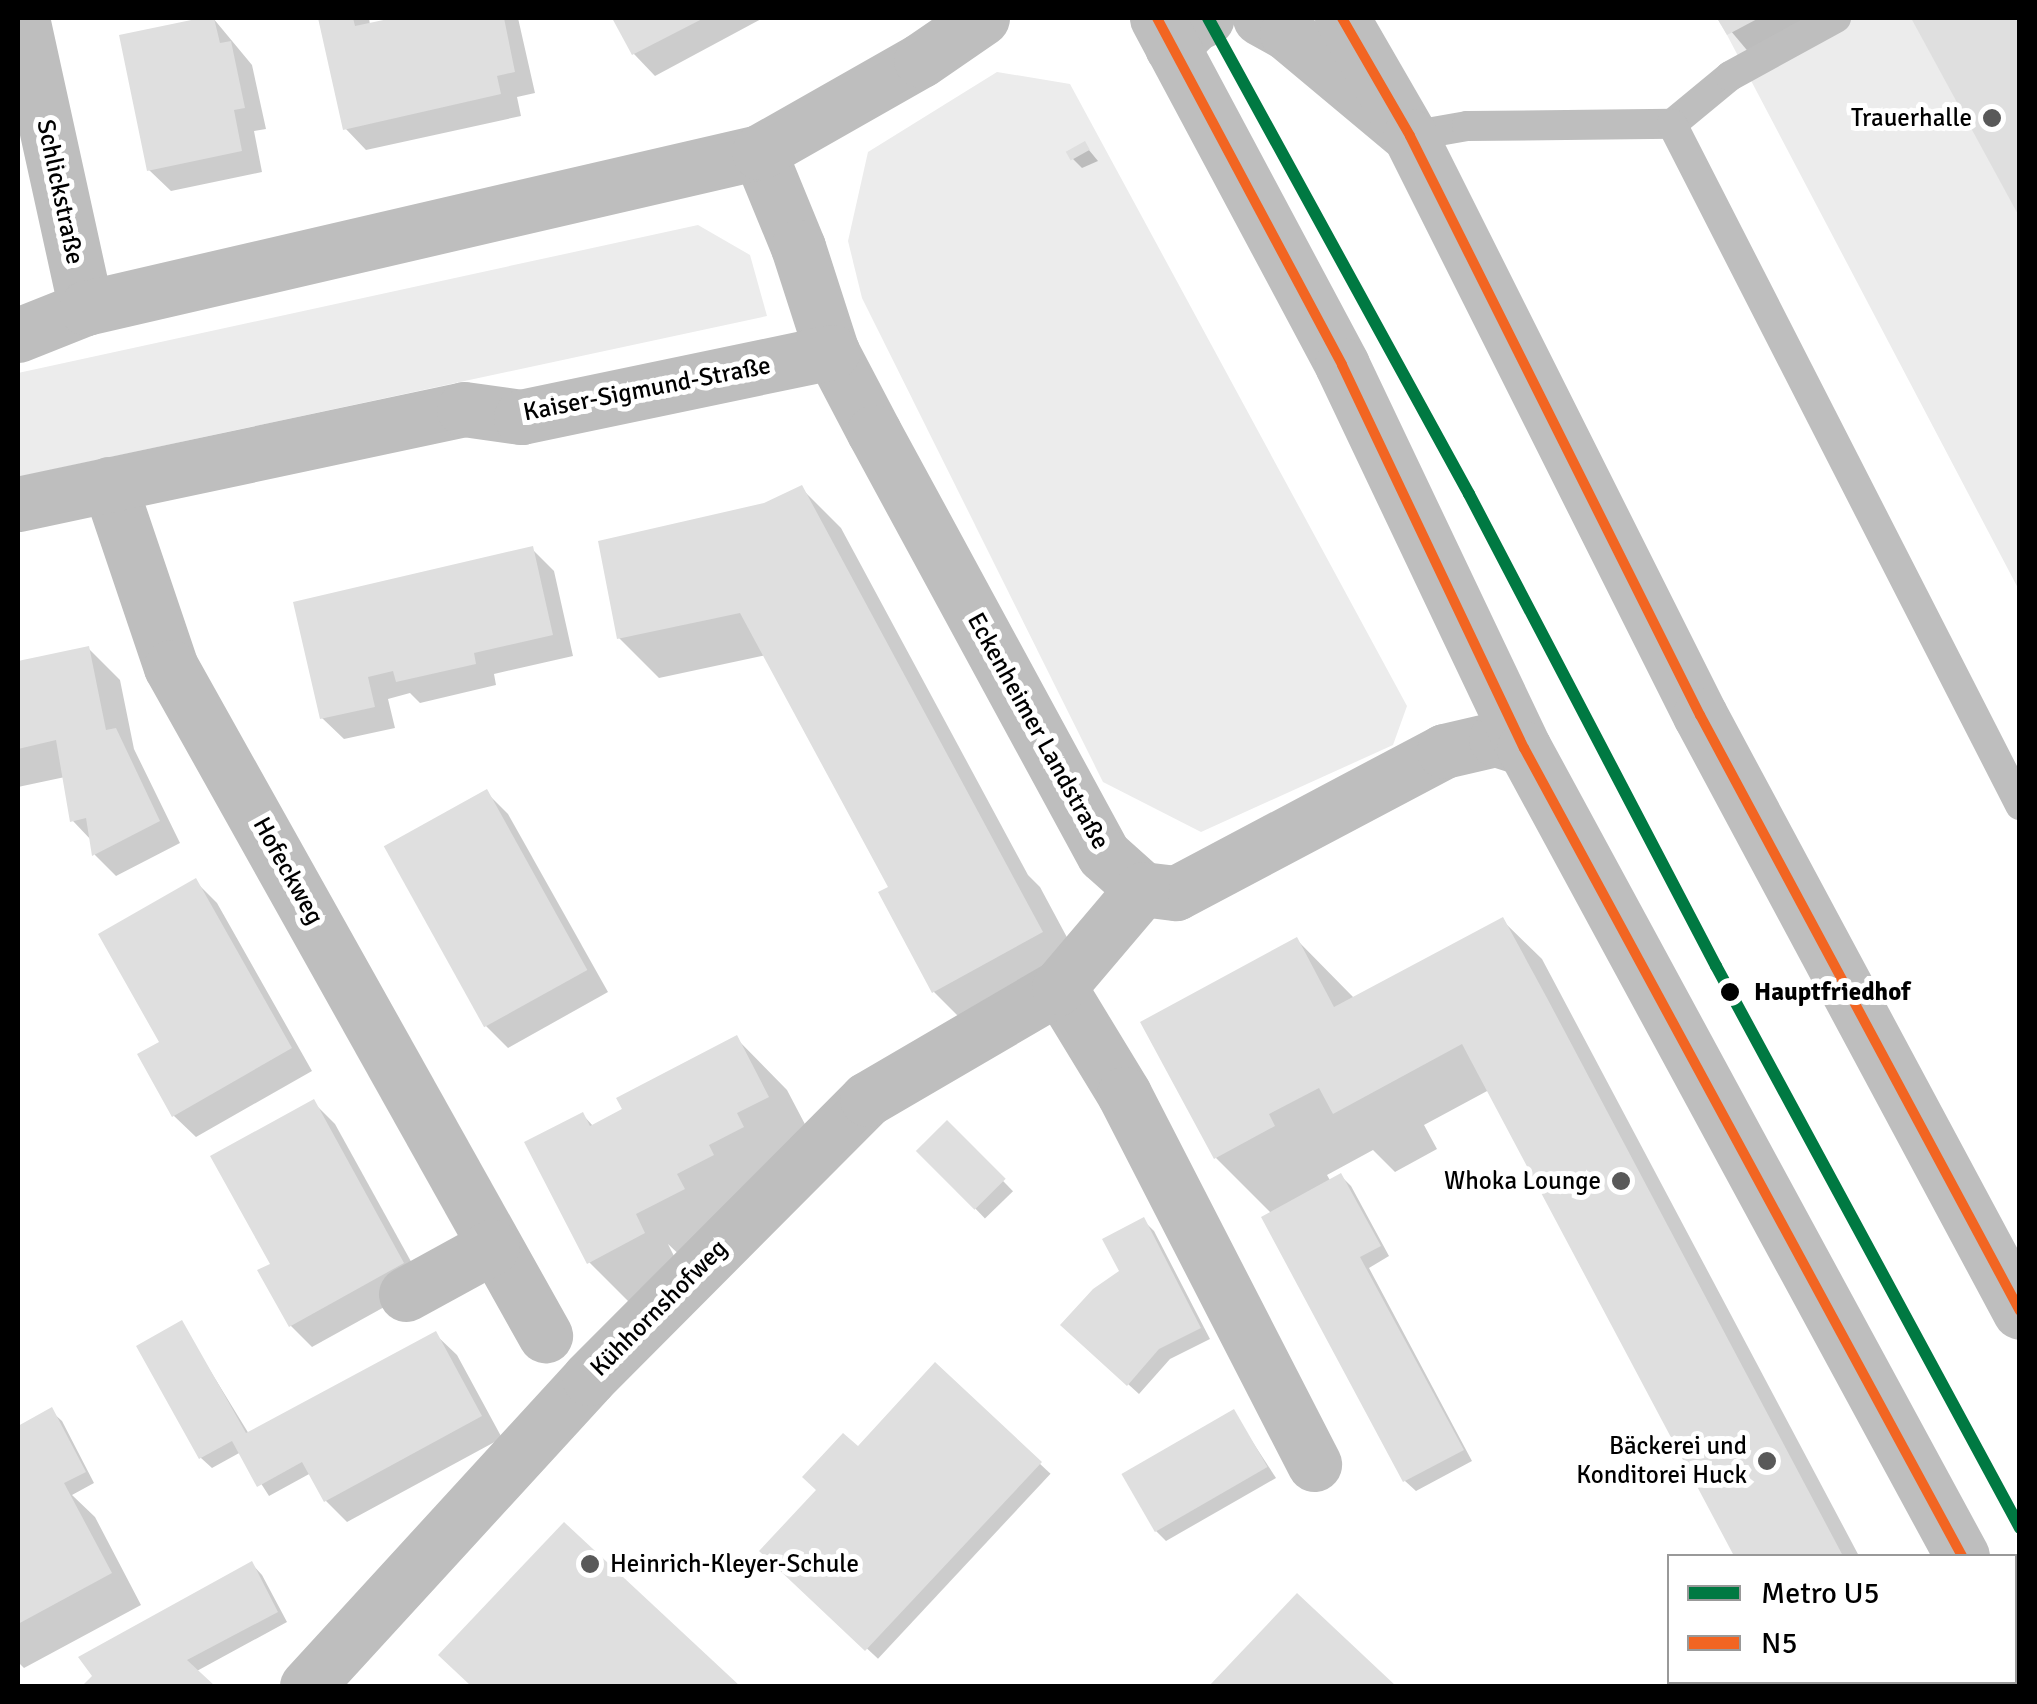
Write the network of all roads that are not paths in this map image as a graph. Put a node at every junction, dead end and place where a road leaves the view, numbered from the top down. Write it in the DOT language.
graph roads {
  1 [pos="22,18"];
  2 [pos="982,18"];
  3 [pos="1260,18"];
  4 [pos="1322,18"];
  5 [pos="1342,18"];
  6 [pos="1836,18"];
  7 [pos="1178,28"];
  8 [pos="1391,119"];
  9 [pos="1672,124"];
  10 [pos="758,152"];
  11 [pos="86,308"];
  12 [pos="18,335"];
  13 [pos="832,352"];
  14 [pos="109,484"];
  15 [pos="18,504"];
  16 [pos="1524,748"];
  17 [pos="2020,805"];
  18 [pos="1142,888"];
  19 [pos="1060,987"];
  20 [pos="492,1248"];
  21 [pos="406,1294"];
  22 [pos="2019,1308"];
  23 [pos="545,1335"];
  24 [pos="1314,1464"];
  25 [pos="1961,1554"];
  26 [pos="306,1686"];
  1 -- 11 [label="street, Schlickstraße"];
  2 -- 10 [label="street"];
  3 -- 8 [label="street"];
  4 -- 8 [label="street"];
  5 -- 8 [label="street"];
  6 -- 9 [label="lane"];
  7 -- 16 [label="street"];
  8 -- 9 [label="lane"];
  8 -- 22 [label="street"];
  9 -- 17 [label="lane"];
  10 -- 11 [label="street"];
  10 -- 13 [label="street"];
  11 -- 12 [label="street"];
  13 -- 14 [label="street, Kaiser-Sigmund-Straße"];
  13 -- 18 [label="street, Eckenheimer Landstraße"];
  14 -- 15 [label="street, Kaiser-Sigmund-Straße"];
  14 -- 20 [label="street, Hofeckweg"];
  16 -- 18 [label="street"];
  16 -- 25 [label="street"];
  18 -- 19 [label="street, Kühhornshofweg"];
  19 -- 24 [label="street"];
  19 -- 26 [label="street, Kühhornshofweg"];
  20 -- 21 [label="street"];
  20 -- 23 [label="street, Hofeckweg"];
}
